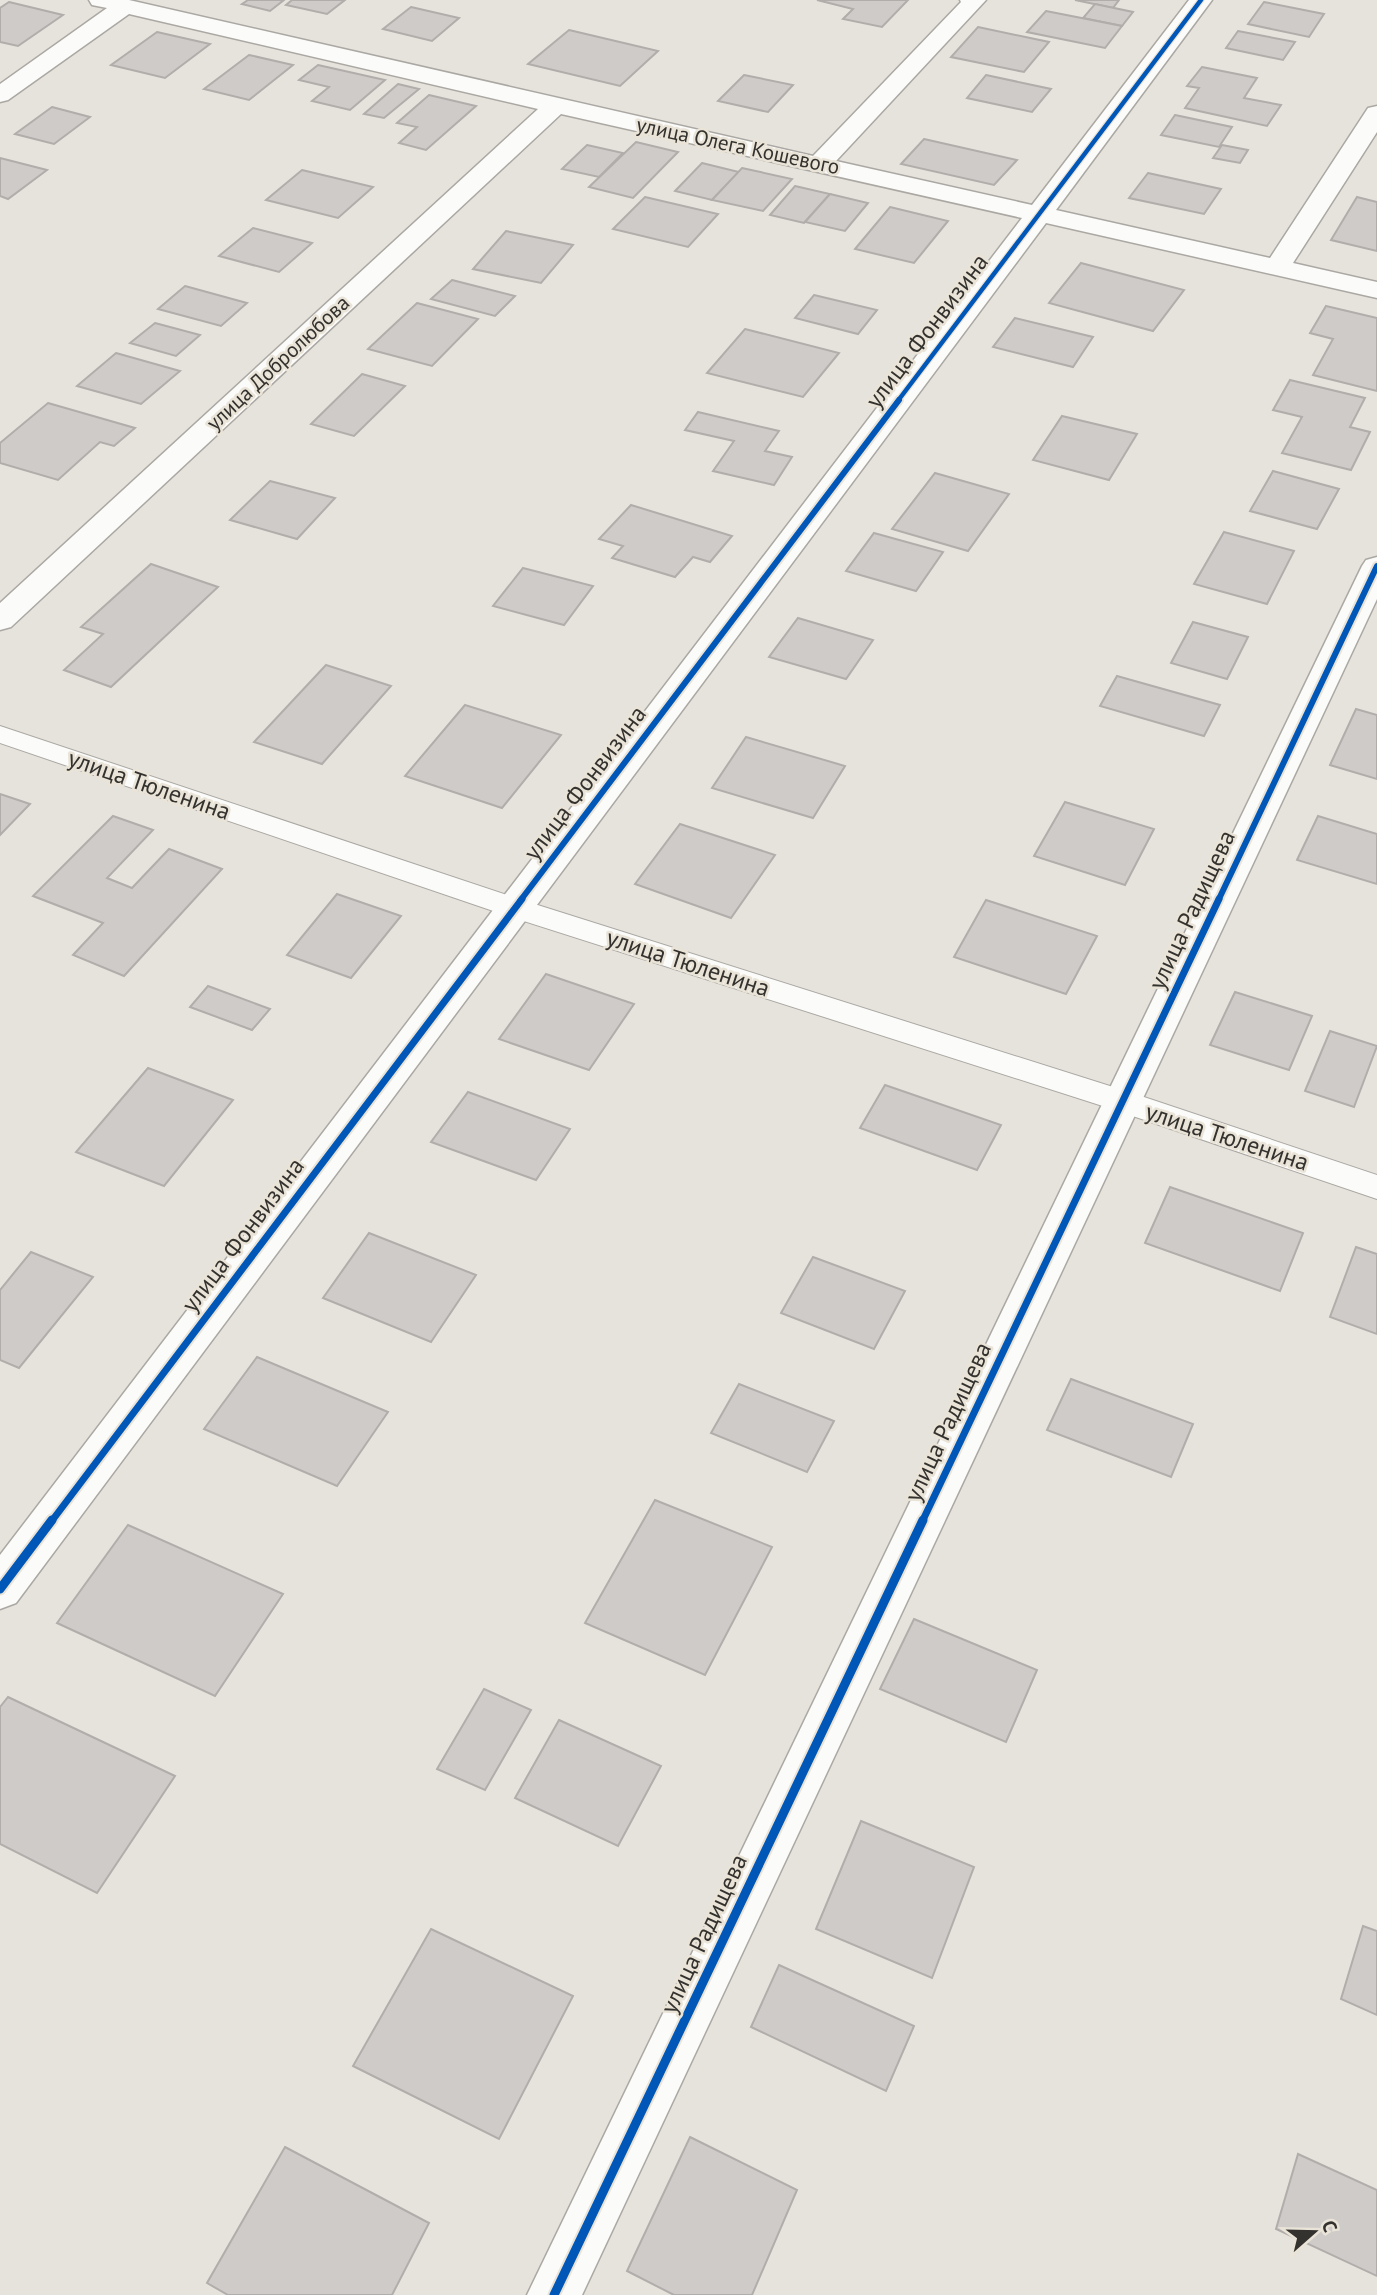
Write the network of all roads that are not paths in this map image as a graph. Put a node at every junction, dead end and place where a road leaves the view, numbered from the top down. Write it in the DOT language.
graph roads {
  1 [pos="971,0"];
  2 [pos="1201,0"];
  3 [pos="112,3"];
  4 [pos="0,95"];
  5 [pos="556,106"];
  6 [pos="1377,113"];
  7 [pos="819,164"];
  8 [pos="1040,214"];
  9 [pos="1277,267"];
  10 [pos="1377,290"];
  11 [pos="1377,566"];
  12 [pos="0,620"];
  13 [pos="0,734"];
  14 [pos="515,908"];
  15 [pos="1122,1101"];
  16 [pos="1377,1186"];
  17 [pos="0,1589"];
  18 [pos="554,2295"];
  1 -- 7 [label="street"];
  2 -- 8 [label="street, улица Фонвизина"];
  3 -- 4 [label="street"];
  3 -- 5 [label="street, улица Олега Кошевого"];
  5 -- 7 [label="street, улица Олега Кошевого"];
  5 -- 12 [label="street, улица Добролюбова"];
  6 -- 9 [label="street"];
  7 -- 8 [label="street, улица Олега Кошевого"];
  8 -- 9 [label="street, улица Олега Кошевого"];
  8 -- 14 [label="street, улица Фонвизина"];
  9 -- 10 [label="street, улица Олега Кошевого"];
  11 -- 15 [label="street, улица Радищева"];
  13 -- 14 [label="lane, улица Тюленина"];
  14 -- 15 [label="lane, улица Тюленина"];
  14 -- 17 [label="street, улица Фонвизина"];
  15 -- 16 [label="lane, улица Тюленина"];
  15 -- 18 [label="street, улица Радищева"];
}
